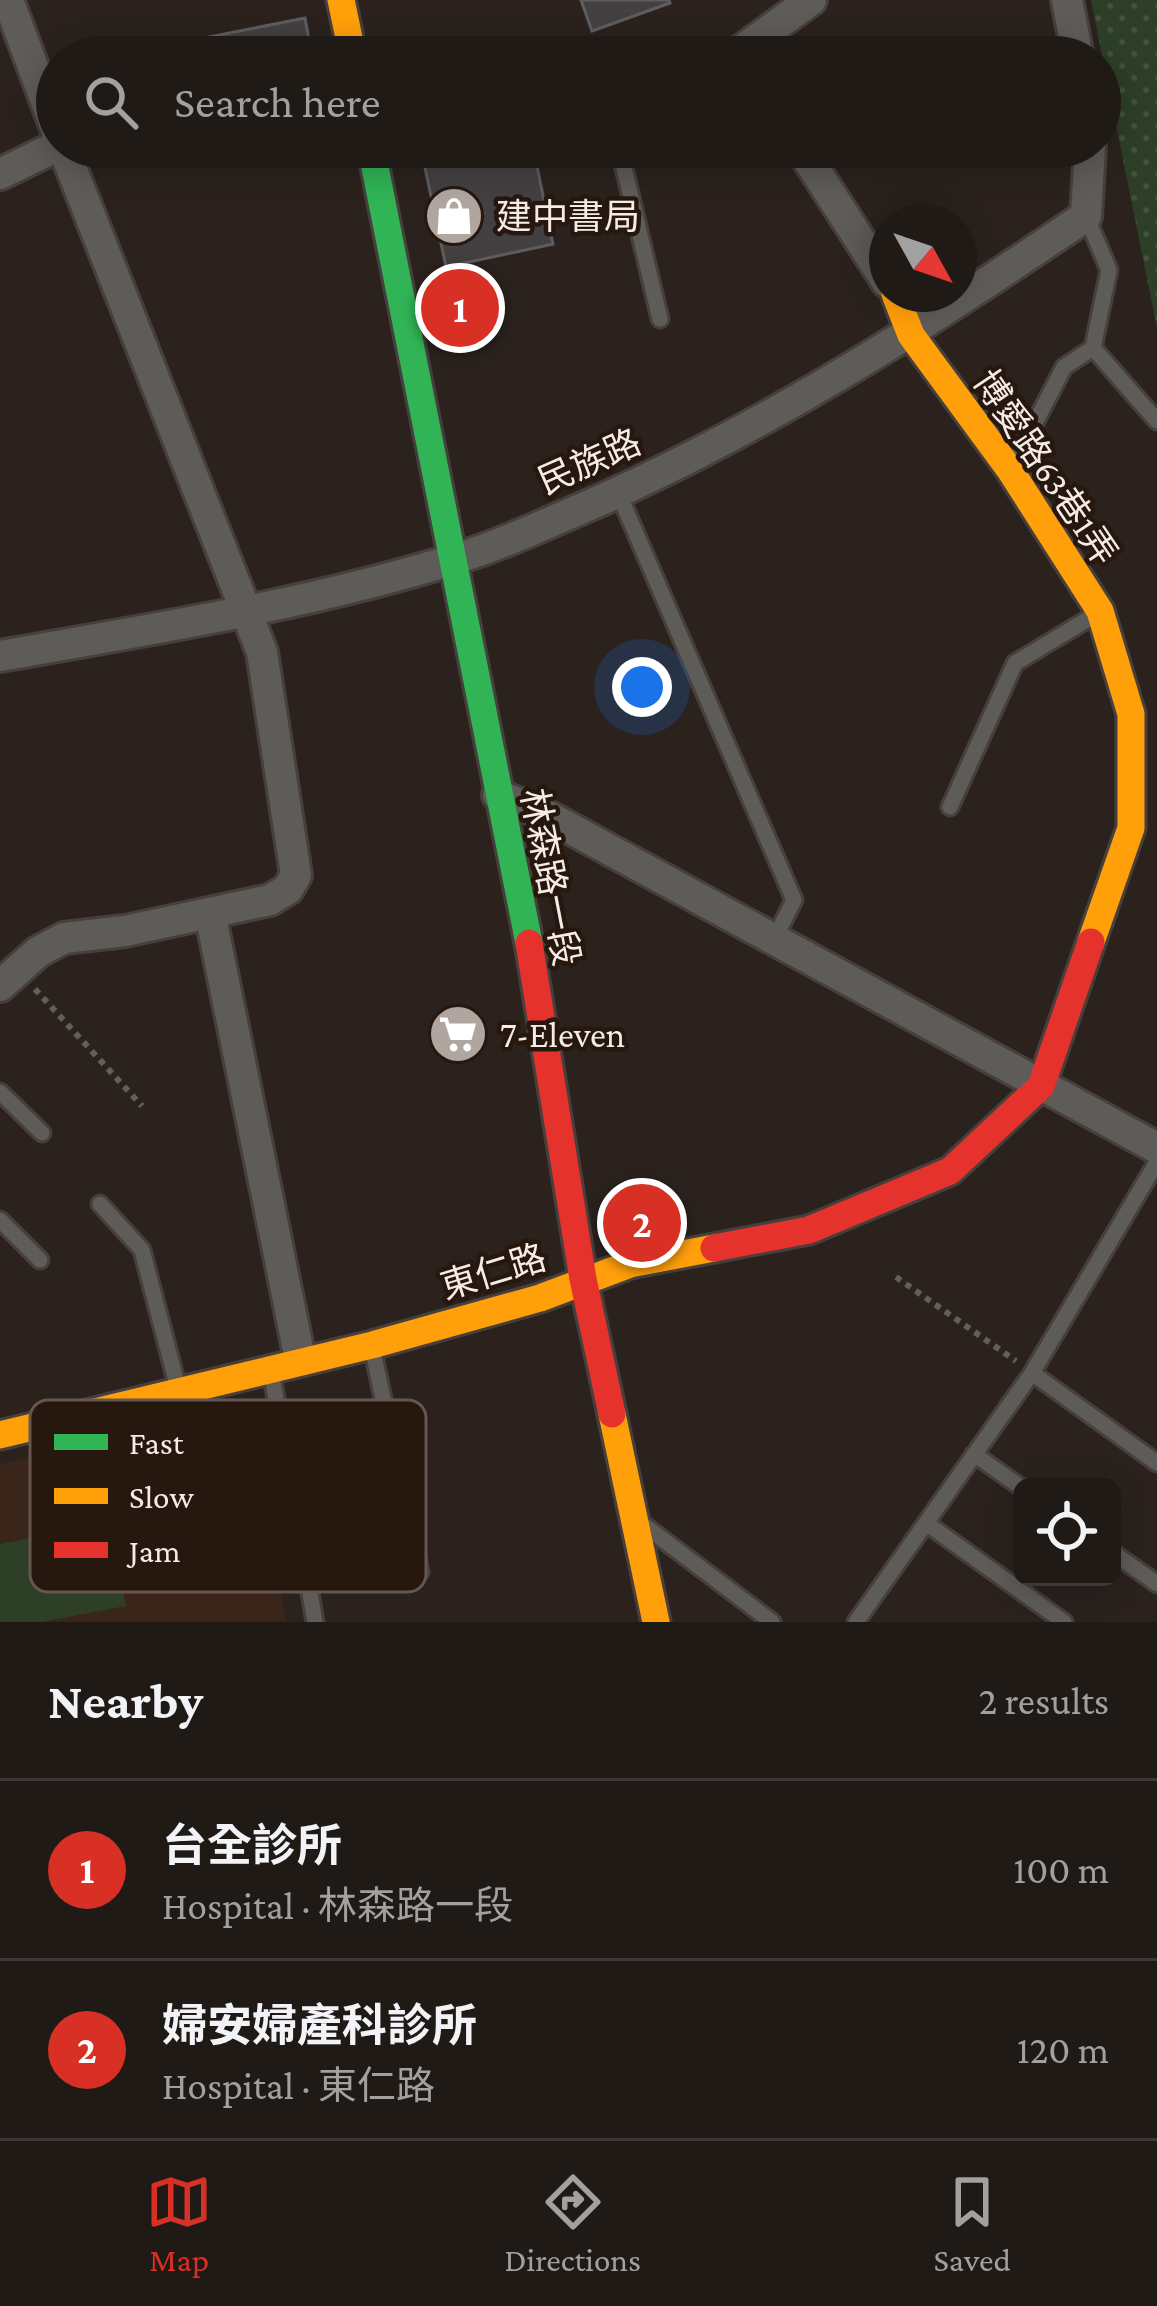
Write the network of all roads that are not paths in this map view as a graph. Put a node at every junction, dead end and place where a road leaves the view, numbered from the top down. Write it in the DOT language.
graph roads {
  1 [pos="8,0"];
  2 [pos="341,0"];
  3 [pos="811,0"];
  4 [pos="1067,0"];
  5 [pos="348,36"];
  6 [pos="761,36"];
  7 [pos="1074,36"];
  8 [pos="36,75"];
  9 [pos="36,157"];
  10 [pos="69,168"];
  11 [pos="375,168"];
  12 [pos="624,168"];
  13 [pos="814,168"];
  14 [pos="1089,168"];
  15 [pos="0,174"];
  16 [pos="1087,216"];
  17 [pos="869,253"];
  18 [pos="902,312"];
  19 [pos="660,319"];
  20 [pos="911,334"];
  21 [pos="1093,348"];
  22 [pos="1157,422"];
  23 [pos="1010,470"];
  24 [pos="618,492"];
  25 [pos="456,559"];
  26 [pos="1100,611"];
  27 [pos="245,612"];
  28 [pos="0,656"];
  29 [pos="498,795"];
  30 [pos="950,807"];
  31 [pos="211,913"];
  32 [pos="774,940"];
  33 [pos="8,978"];
  34 [pos="1041,1086"];
  35 [pos="0,1092"];
  36 [pos="42,1133"];
  37 [pos="1157,1148"];
  38 [pos="1157,1162"];
  39 [pos="100,1204"];
  40 [pos="0,1220"];
  41 [pos="40,1260"];
  42 [pos="584,1279"];
  43 [pos="372,1345"];
  44 [pos="285,1363"];
  45 [pos="1032,1373"];
  46 [pos="178,1391"];
  47 [pos="142,1400"];
  48 [pos="289,1400"];
  49 [pos="384,1400"];
  50 [pos="30,1428"];
  51 [pos="0,1435"];
  52 [pos="974,1454"];
  53 [pos="1157,1463"];
  54 [pos="1013,1482"];
  55 [pos="637,1520"];
  56 [pos="926,1523"];
  57 [pos="1121,1559"];
  58 [pos="1157,1585"];
  59 [pos="312,1592"];
  60 [pos="315,1622"];
  61 [pos="656,1622"];
  62 [pos="772,1622"];
  63 [pos="856,1622"];
  64 [pos="1064,1622"];
  1 -- 8 [label="street"];
  2 -- 5 [label="street"];
  3 -- 6 [label="street"];
  4 -- 7 [label="street"];
  9 -- 15 [label="street"];
  10 -- 27 [label="street"];
  11 -- 25 [label="street, 林森路一段"];
  12 -- 19 [label="lane"];
  13 -- 17 [label="street"];
  14 -- 16 [label="street"];
  16 -- 20 [label="street, 民族路"];
  16 -- 21 [label="lane"];
  18 -- 20 [label="street, 博愛路63巷1弄"];
  20 -- 23 [label="street, 博愛路63巷1弄"];
  20 -- 24 [label="street, 民族路"];
  21 -- 22 [label="lane"];
  21 -- 23 [label="lane"];
  23 -- 26 [label="street, 博愛路63巷1弄"];
  24 -- 25 [label="street, 民族路"];
  24 -- 32 [label="lane"];
  25 -- 27 [label="street, 民族路"];
  25 -- 29 [label="street, 林森路一段"];
  26 -- 30 [label="lane"];
  26 -- 34 [label="street, 博愛路63巷1弄"];
  27 -- 28 [label="street, 民族路"];
  27 -- 31 [label="street"];
  29 -- 32 [label="street"];
  29 -- 42 [label="street, 林森路一段"];
  31 -- 33 [label="street"];
  31 -- 44 [label="street"];
  32 -- 34 [label="street"];
  34 -- 37 [label="street"];
  34 -- 42 [label="street, 東仁路"];
  35 -- 36 [label="lane"];
  38 -- 45 [label="lane"];
  39 -- 46 [label="lane"];
  40 -- 41 [label="lane"];
  42 -- 43 [label="street, 東仁路"];
  42 -- 55 [label="street, 林森路一段"];
  43 -- 44 [label="street, 東仁路"];
  43 -- 49 [label="lane"];
  44 -- 46 [label="street, 東仁路"];
  44 -- 48 [label="lane"];
  45 -- 52 [label="lane"];
  45 -- 53 [label="lane"];
  46 -- 47 [label="street, 東仁路"];
  50 -- 51 [label="street, 東仁路"];
  52 -- 54 [label="lane"];
  52 -- 56 [label="lane"];
  55 -- 61 [label="street, 林森路一段"];
  55 -- 62 [label="lane"];
  56 -- 63 [label="lane"];
  56 -- 64 [label="lane"];
  57 -- 58 [label="lane"];
  59 -- 60 [label="lane"];
}
